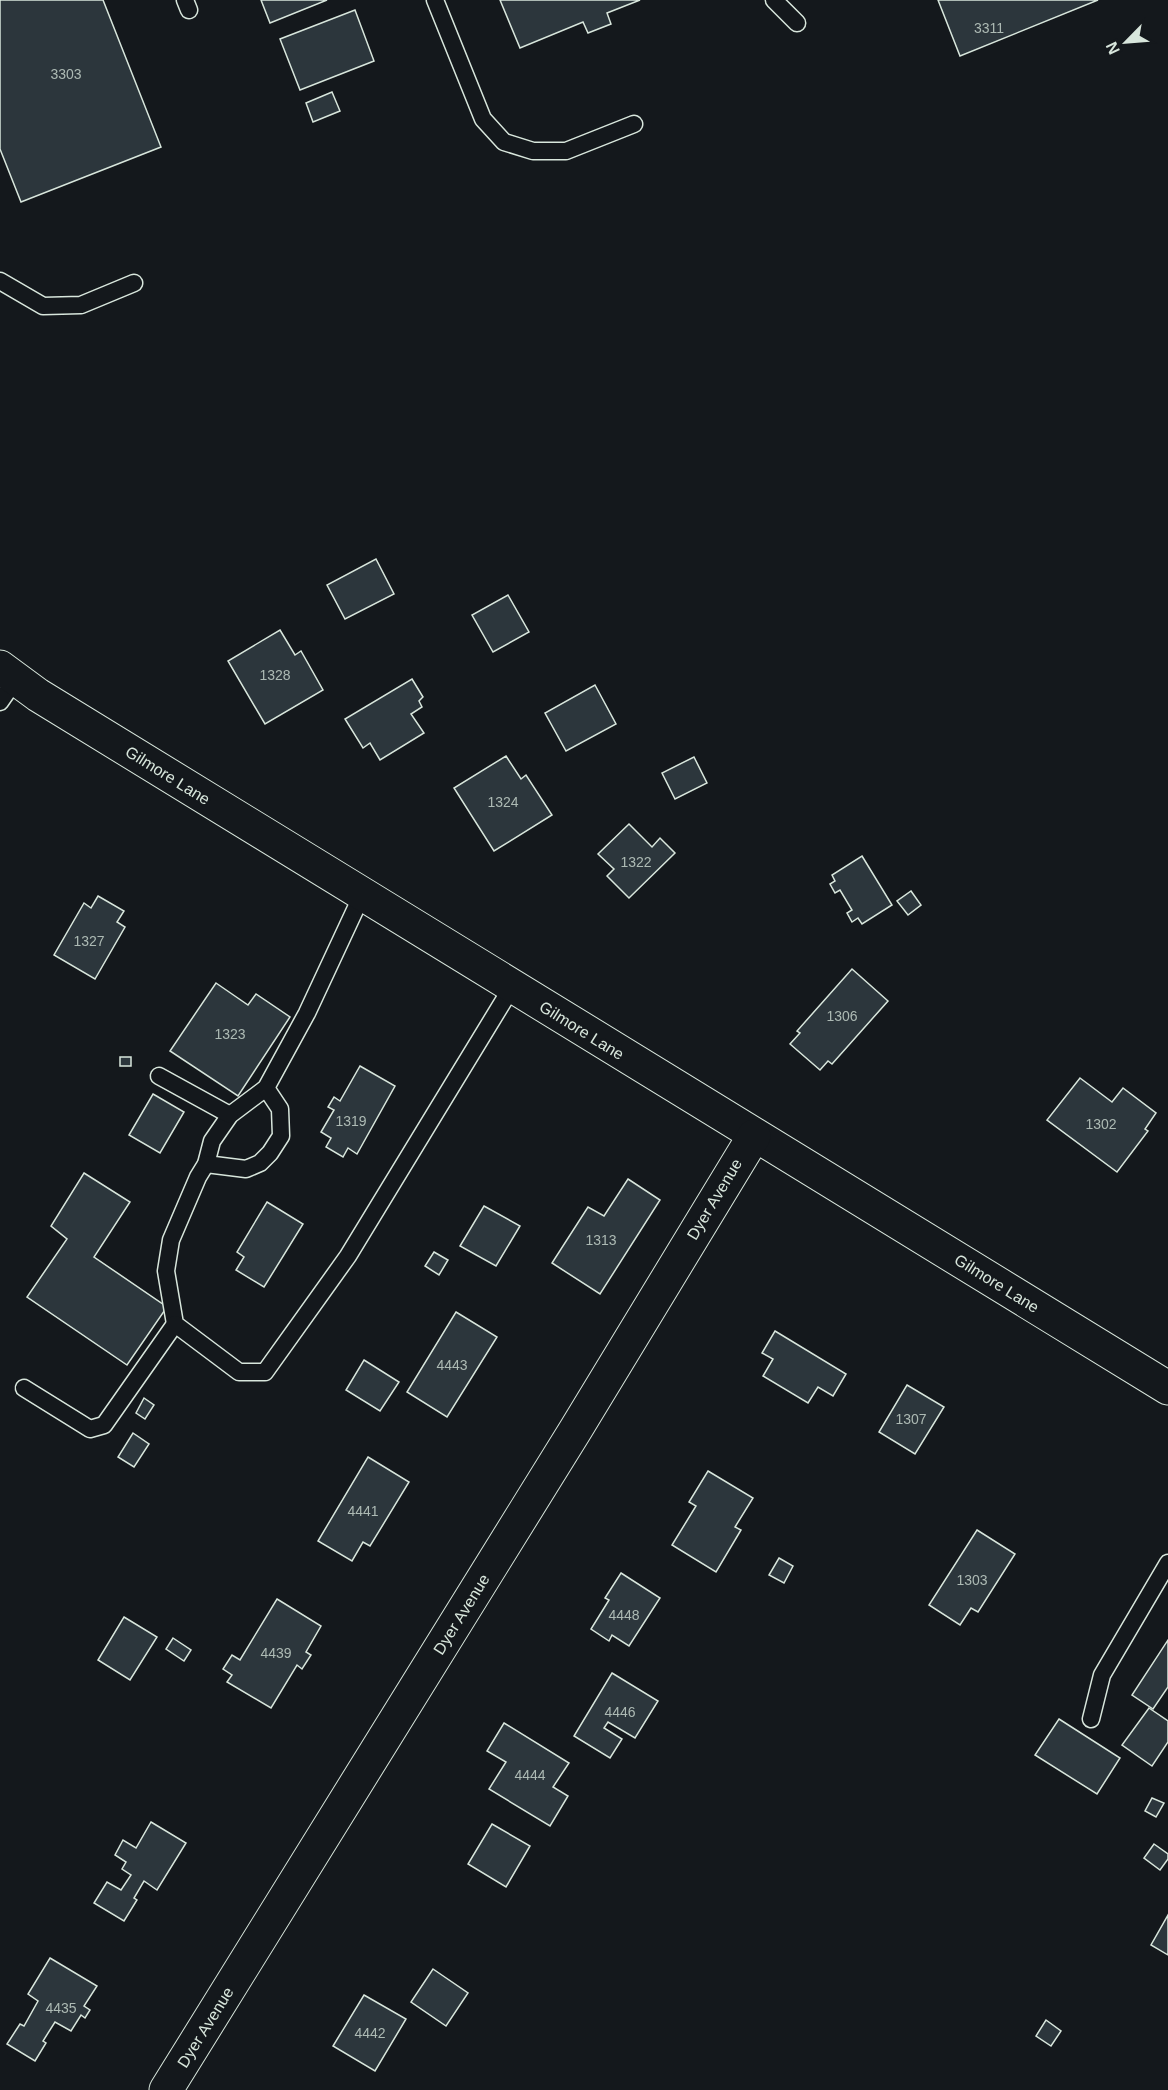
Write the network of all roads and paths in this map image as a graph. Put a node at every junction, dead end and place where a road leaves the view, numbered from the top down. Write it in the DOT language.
graph roads {
  1 [pos="435,0"];
  2 [pos="774,0"];
  3 [pos="797,23"];
  4 [pos="634,124"];
  5 [pos="0,281"];
  6 [pos="134,283"];
  7 [pos="5,683"];
  8 [pos="362,895"];
  9 [pos="512,987"];
  10 [pos="159,1076"];
  11 [pos="266,1088"];
  12 [pos="230,1115"];
  13 [pos="754,1136"];
  14 [pos="206,1164"];
  15 [pos="175,1324"];
  16 [pos="24,1388"];
  17 [pos="1168,1388"];
  18 [pos="1168,1563"];
  19 [pos="1091,1719"];
  20 [pos="166,2090"];
  1 -- 4 [label="lane"];
  2 -- 3 [label="lane"];
  5 -- 6 [label="lane"];
  7 -- 8 [label="street, Gilmore Lane"];
  8 -- 9 [label="street, Gilmore Lane"];
  8 -- 11 [label="lane"];
  9 -- 13 [label="street, Gilmore Lane"];
  9 -- 15 [label="lane"];
  10 -- 12 [label="lane"];
  11 -- 12 [label="lane"];
  11 -- 14 [label="lane"];
  12 -- 14 [label="lane"];
  13 -- 17 [label="street, Gilmore Lane"];
  13 -- 20 [label="street, Dyer Avenue"];
  14 -- 15 [label="lane"];
  15 -- 16 [label="lane"];
  18 -- 19 [label="lane"];
}
